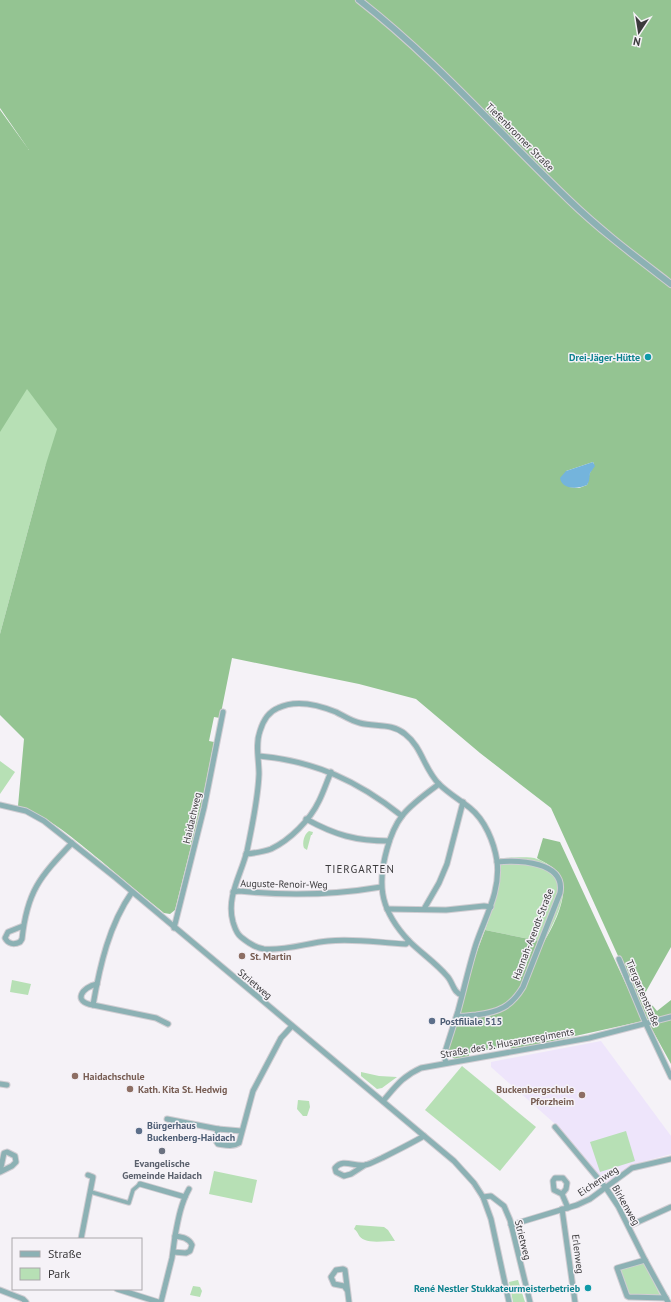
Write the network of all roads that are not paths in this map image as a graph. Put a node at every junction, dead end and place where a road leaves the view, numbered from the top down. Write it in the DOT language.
graph roads {
  1 [pos="359,0"];
  2 [pos="671,284"];
  3 [pos="223,712"];
  4 [pos="258,756"];
  5 [pos="331,772"];
  6 [pos="439,784"];
  7 [pos="462,802"];
  8 [pos="0,805"];
  9 [pos="402,816"];
  10 [pos="306,819"];
  11 [pos="389,841"];
  12 [pos="72,843"];
  13 [pos="246,854"];
  14 [pos="497,862"];
  15 [pos="381,887"];
  16 [pos="132,892"];
  17 [pos="233,892"];
  18 [pos="491,907"];
  19 [pos="387,909"];
  20 [pos="424,909"];
  21 [pos="23,926"];
  22 [pos="174,928"];
  23 [pos="409,941"];
  24 [pos="619,959"];
  25 [pos="97,984"];
  26 [pos="462,995"];
  27 [pos="93,1005"];
  28 [pos="457,1016"];
  29 [pos="671,1018"];
  30 [pos="168,1024"];
  31 [pos="646,1024"];
  32 [pos="292,1026"];
  33 [pos="446,1063"];
  34 [pos="671,1077"];
  35 [pos="0,1084"];
  36 [pos="7,1085"];
  37 [pos="383,1101"];
  38 [pos="167,1118"];
  39 [pos="555,1127"];
  40 [pos="218,1129"];
  41 [pos="241,1131"];
  42 [pos="424,1136"];
  43 [pos="671,1159"];
  44 [pos="365,1165"];
  45 [pos="88,1175"];
  46 [pos="140,1184"];
  47 [pos="606,1188"];
  48 [pos="189,1189"];
  49 [pos="91,1192"];
  50 [pos="562,1194"];
  51 [pos="185,1197"];
  52 [pos="483,1197"];
  53 [pos="671,1207"];
  54 [pos="565,1208"];
  55 [pos="511,1225"];
  56 [pos="629,1226"];
  57 [pos="175,1236"];
  58 [pos="81,1238"];
  59 [pos="173,1252"];
  60 [pos="644,1260"];
  61 [pos="0,1290"];
  62 [pos="120,1290"];
  63 [pos="347,1290"];
  64 [pos="667,1300"];
  65 [pos="26,1302"];
  66 [pos="158,1302"];
  67 [pos="161,1302"];
  68 [pos="349,1302"];
  69 [pos="509,1302"];
  70 [pos="530,1302"];
  71 [pos="575,1302"];
  1 -- 2 [label="street, Tiefenbronner Straße"];
  3 -- 22 [label="street, Haidachweg"];
  4 -- 5 [label="street"];
  4 -- 6 [label="street"];
  4 -- 13 [label="street"];
  5 -- 9 [label="street"];
  5 -- 10 [label="street"];
  6 -- 7 [label="street"];
  6 -- 9 [label="street"];
  7 -- 14 [label="street"];
  7 -- 20 [label="street"];
  8 -- 12 [label="street, Strietweg"];
  9 -- 11 [label="street"];
  10 -- 11 [label="street"];
  10 -- 13 [label="street"];
  11 -- 15 [label="street"];
  12 -- 16 [label="street, Strietweg"];
  12 -- 21 [label="street"];
  13 -- 17 [label="street"];
  14 -- 18 [label="street"];
  14 -- 28 [label="street, Hannah-Arendt-Straße"];
  15 -- 17 [label="street, Auguste-Renoir-Weg"];
  15 -- 19 [label="street"];
  16 -- 22 [label="street, Strietweg"];
  16 -- 25 [label="street"];
  17 -- 23 [label="street"];
  18 -- 20 [label="street"];
  18 -- 26 [label="street"];
  19 -- 20 [label="street"];
  19 -- 23 [label="street"];
  22 -- 32 [label="street, Strietweg"];
  23 -- 26 [label="street"];
  24 -- 31 [label="street, Tiergartenstraße"];
  25 -- 27 [label="street"];
  25 -- 27 [label="street"];
  26 -- 28 [label="street"];
  27 -- 30 [label="street"];
  28 -- 33 [label="street"];
  29 -- 31 [label="street, Straße des 3. Husarenregiments"];
  31 -- 33 [label="street, Straße des 3. Husarenregiments"];
  31 -- 34 [label="street, Tiergartenstraße"];
  32 -- 37 [label="street, Strietweg"];
  32 -- 41 [label="street"];
  33 -- 37 [label="street, Straße des 3. Husarenregiments"];
  35 -- 36 [label="street"];
  37 -- 42 [label="street, Strietweg"];
  38 -- 40 [label="street"];
  39 -- 47 [label="street, Birkenweg"];
  40 -- 41 [label="street"];
  40 -- 41 [label="street"];
  42 -- 44 [label="street"];
  42 -- 52 [label="street, Strietweg"];
  43 -- 47 [label="street, Eichenweg"];
  44 -- 44 [label="street"];
  45 -- 49 [label="street"];
  46 -- 49 [label="street"];
  46 -- 51 [label="street"];
  47 -- 54 [label="street, Eichenweg"];
  47 -- 56 [label="street, Birkenweg"];
  48 -- 51 [label="street"];
  49 -- 58 [label="street"];
  50 -- 54 [label="street, Erlenweg"];
  51 -- 57 [label="street"];
  52 -- 55 [label="street, Strietweg"];
  52 -- 69 [label="street, Strietweg"];
  53 -- 56 [label="street"];
  54 -- 55 [label="street, Eichenweg"];
  54 -- 71 [label="street, Erlenweg"];
  55 -- 70 [label="street, Strietweg"];
  56 -- 60 [label="street, Birkenweg"];
  57 -- 59 [label="street"];
  57 -- 59 [label="street"];
  59 -- 67 [label="street"];
  60 -- 64 [label="street, Birkenweg"];
  60 -- 64 [label="street, Birkenweg"];
  61 -- 65 [label="street"];
  62 -- 66 [label="street"];
  63 -- 68 [label="street"];
}
